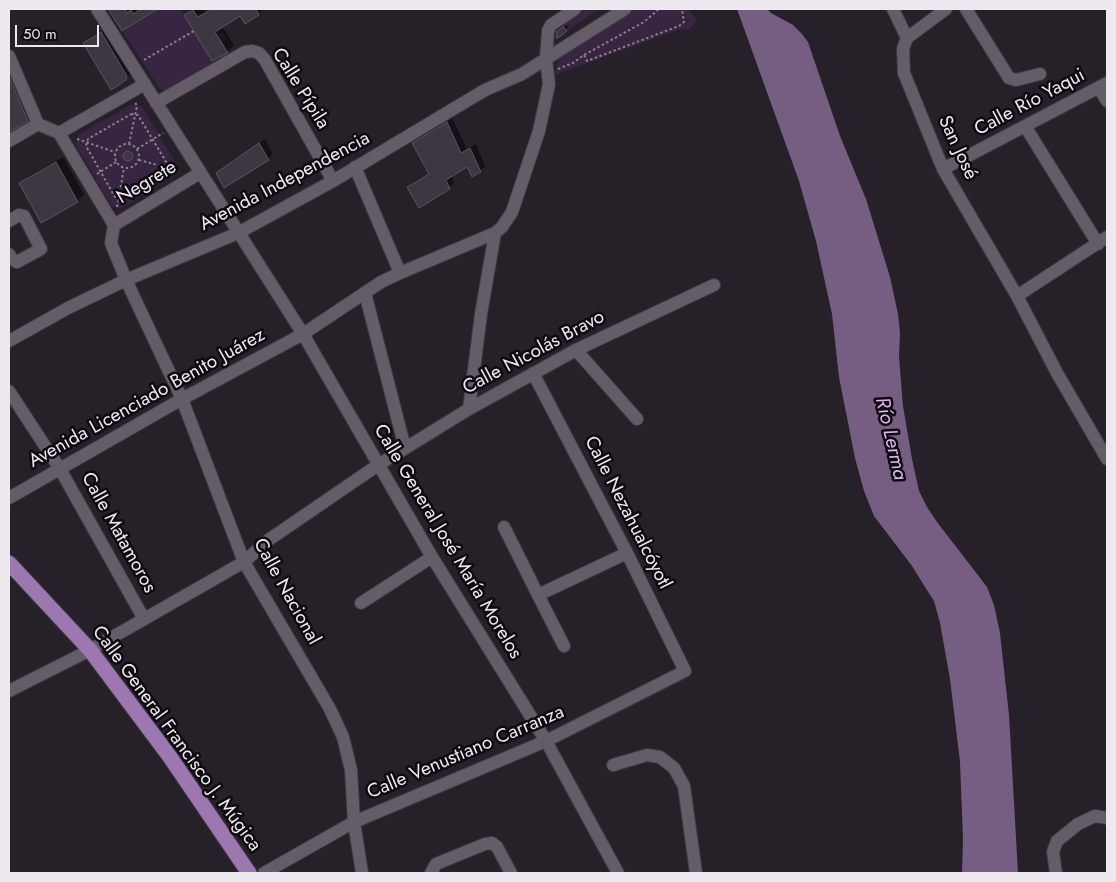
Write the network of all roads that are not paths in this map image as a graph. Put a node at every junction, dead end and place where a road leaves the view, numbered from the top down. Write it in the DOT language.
graph roads {
  1 [pos="97,9"];
  2 [pos="576,9"];
  3 [pos="625,9"];
  4 [pos="892,9"];
  5 [pos="946,9"];
  6 [pos="966,9"];
  7 [pos="907,38"];
  8 [pos="9,57"];
  9 [pos="546,59"];
  10 [pos="1040,74"];
  11 [pos="145,84"];
  12 [pos="1103,86"];
  13 [pos="1107,101"];
  14 [pos="156,103"];
  15 [pos="38,124"];
  16 [pos="1025,126"];
  17 [pos="59,133"];
  18 [pos="9,141"];
  19 [pos="355,167"];
  20 [pos="943,169"];
  21 [pos="200,173"];
  22 [pos="333,181"];
  23 [pos="9,221"];
  24 [pos="114,225"];
  25 [pos="238,233"];
  26 [pos="495,233"];
  27 [pos="1102,241"];
  28 [pos="9,254"];
  29 [pos="400,273"];
  30 [pos="126,280"];
  31 [pos="714,285"];
  32 [pos="365,292"];
  33 [pos="1016,296"];
  34 [pos="303,334"];
  35 [pos="9,341"];
  36 [pos="576,350"];
  37 [pos="533,373"];
  38 [pos="9,391"];
  39 [pos="182,399"];
  40 [pos="469,409"];
  41 [pos="637,419"];
  42 [pos="405,448"];
  43 [pos="1106,455"];
  44 [pos="378,465"];
  45 [pos="60,469"];
  46 [pos="9,498"];
  47 [pos="504,527"];
  48 [pos="628,553"];
  49 [pos="432,558"];
  50 [pos="244,562"];
  51 [pos="9,563"];
  52 [pos="538,595"];
  53 [pos="361,602"];
  54 [pos="144,619"];
  55 [pos="564,646"];
  56 [pos="90,650"];
  57 [pos="685,671"];
  58 [pos="9,691"];
  59 [pos="546,741"];
  60 [pos="613,765"];
  61 [pos="1107,818"];
  62 [pos="354,822"];
  63 [pos="249,873"];
  64 [pos="264,873"];
  65 [pos="362,873"];
  66 [pos="432,873"];
  67 [pos="511,873"];
  68 [pos="618,873"];
  69 [pos="696,873"];
  70 [pos="1056,873"];
  1 -- 11 [label="street, Calle General José María Morelos"];
  2 -- 9 [label="street"];
  3 -- 9 [label="street, Avenida Independencia"];
  4 -- 7 [label="street"];
  5 -- 7 [label="street"];
  6 -- 10 [label="street"];
  7 -- 20 [label="street, San José"];
  8 -- 15 [label="street"];
  9 -- 19 [label="street, Avenida Independencia"];
  9 -- 26 [label="street"];
  11 -- 14 [label="street, Calle General José María Morelos"];
  11 -- 17 [label="street"];
  12 -- 13 [label="street"];
  12 -- 16 [label="street, Calle Río Yaqui"];
  14 -- 21 [label="street, Calle General José María Morelos"];
  14 -- 22 [label="street, Calle Pípila"];
  15 -- 17 [label="street"];
  15 -- 18 [label="street"];
  16 -- 20 [label="street, Calle Río Yaqui"];
  16 -- 27 [label="street"];
  17 -- 24 [label="street"];
  19 -- 22 [label="street, Avenida Independencia"];
  19 -- 29 [label="street"];
  20 -- 33 [label="street, San José"];
  21 -- 24 [label="street, Negrete"];
  21 -- 25 [label="street, Calle General José María Morelos"];
  22 -- 25 [label="street, Avenida Independencia"];
  23 -- 28 [label="street"];
  24 -- 30 [label="street, Calle Nacional"];
  25 -- 30 [label="street, Avenida Independencia"];
  25 -- 34 [label="street, Calle General José María Morelos"];
  26 -- 29 [label="street, Avenida Licenciado Benito Juárez"];
  26 -- 40 [label="street"];
  27 -- 33 [label="street"];
  29 -- 32 [label="street, Avenida Licenciado Benito Juárez"];
  30 -- 35 [label="street, Avenida Independencia"];
  30 -- 39 [label="street, Calle Nacional"];
  31 -- 36 [label="street, Calle Nicolás Bravo"];
  32 -- 34 [label="street, Avenida Licenciado Benito Juárez"];
  32 -- 42 [label="street"];
  33 -- 43 [label="street, San José"];
  34 -- 39 [label="street, Avenida Licenciado Benito Juárez"];
  34 -- 44 [label="street, Calle General José María Morelos"];
  36 -- 37 [label="street, Calle Nicolás Bravo"];
  36 -- 41 [label="street"];
  37 -- 40 [label="street, Calle Nicolás Bravo"];
  37 -- 48 [label="street, Calle Nezahualcóyotl"];
  38 -- 45 [label="street, Calle Matamoros"];
  39 -- 45 [label="street, Avenida Licenciado Benito Juárez"];
  39 -- 50 [label="street, Calle Nacional"];
  40 -- 42 [label="street, Calle Nicolás Bravo"];
  42 -- 44 [label="street, Calle Nicolás Bravo"];
  44 -- 49 [label="street, Calle General José María Morelos"];
  44 -- 50 [label="street, Calle Nicolás Bravo"];
  45 -- 46 [label="street, Avenida Licenciado Benito Juárez"];
  45 -- 54 [label="street, Calle Matamoros"];
  47 -- 52 [label="street"];
  48 -- 52 [label="street"];
  48 -- 57 [label="street, Calle Nezahualcóyotl"];
  49 -- 53 [label="street"];
  49 -- 59 [label="street, Calle General José María Morelos"];
  50 -- 54 [label="street, Calle Nicolás Bravo"];
  50 -- 62 [label="street, Calle Nacional"];
  51 -- 56 [label="main road, Calle General Francisco J. Múgica"];
  52 -- 55 [label="street"];
  54 -- 56 [label="street, Calle Nicolás Bravo"];
  56 -- 58 [label="street, Calle Nicolás Bravo"];
  56 -- 63 [label="main road, Calle General Francisco J. Múgica"];
  57 -- 59 [label="street, Calle Venustiano Carranza"];
  59 -- 62 [label="street, Calle Venustiano Carranza"];
  59 -- 68 [label="street, Calle General José María Morelos"];
  60 -- 69 [label="street"];
  61 -- 70 [label="street"];
  62 -- 64 [label="street, Calle Venustiano Carranza"];
  62 -- 65 [label="street, Calle Nacional"];
  66 -- 67 [label="street"];
}
